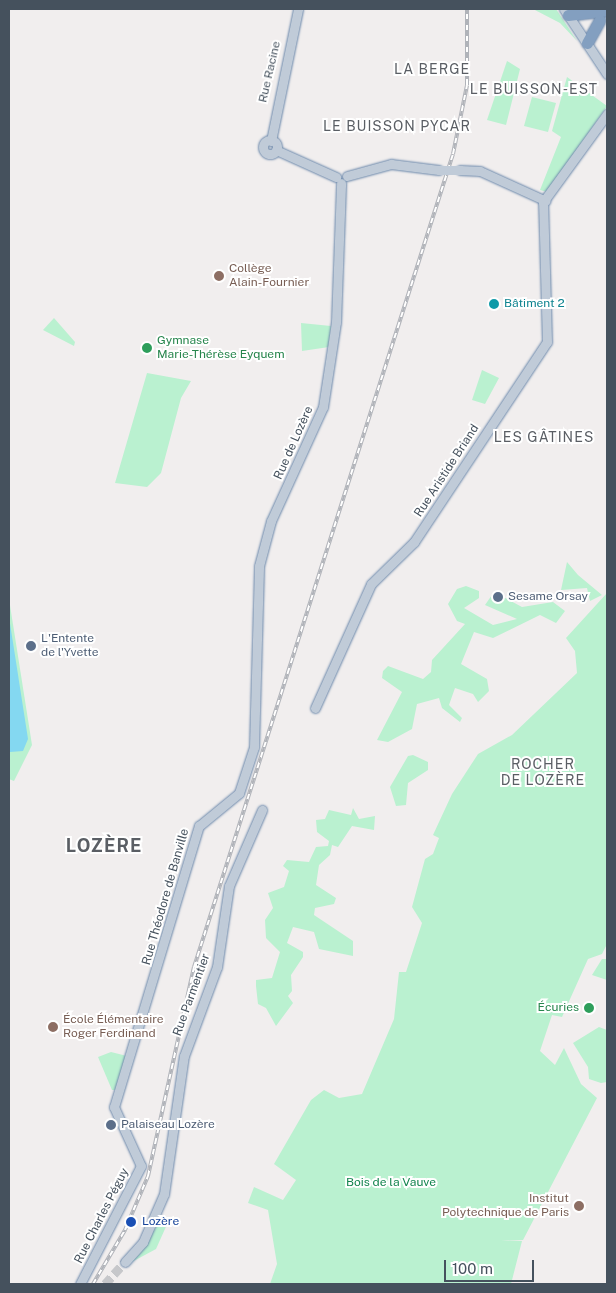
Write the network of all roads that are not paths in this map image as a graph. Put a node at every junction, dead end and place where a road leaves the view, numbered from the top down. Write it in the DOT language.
graph roads {
  1 [pos="298,9"];
  2 [pos="568,15"];
  3 [pos="605,16"];
  4 [pos="587,43"];
  5 [pos="607,74"];
  6 [pos="607,114"];
  7 [pos="341,179"];
  8 [pos="546,201"];
  9 [pos="258,708"];
  10 [pos="315,708"];
  11 [pos="262,810"];
  12 [pos="140,1157"];
  13 [pos="125,1262"];
  14 [pos="80,1284"];
  1 -- 7 [label="street, Rue Racine"];
  2 -- 3 [label="highway"];
  2 -- 4 [label="street"];
  3 -- 4 [label="highway"];
  4 -- 5 [label="street"];
  6 -- 8 [label="street, Rue Aristide Briand"];
  7 -- 8 [label="street, bridge"];
  7 -- 9 [label="street, Rue de Lozère"];
  8 -- 10 [label="street, Rue Aristide Briand"];
  9 -- 12 [label="street, Rue Théodore de Banville"];
  11 -- 13 [label="street, Rue Parmentier"];
  12 -- 14 [label="street, Rue Charles Péguy"];
}
